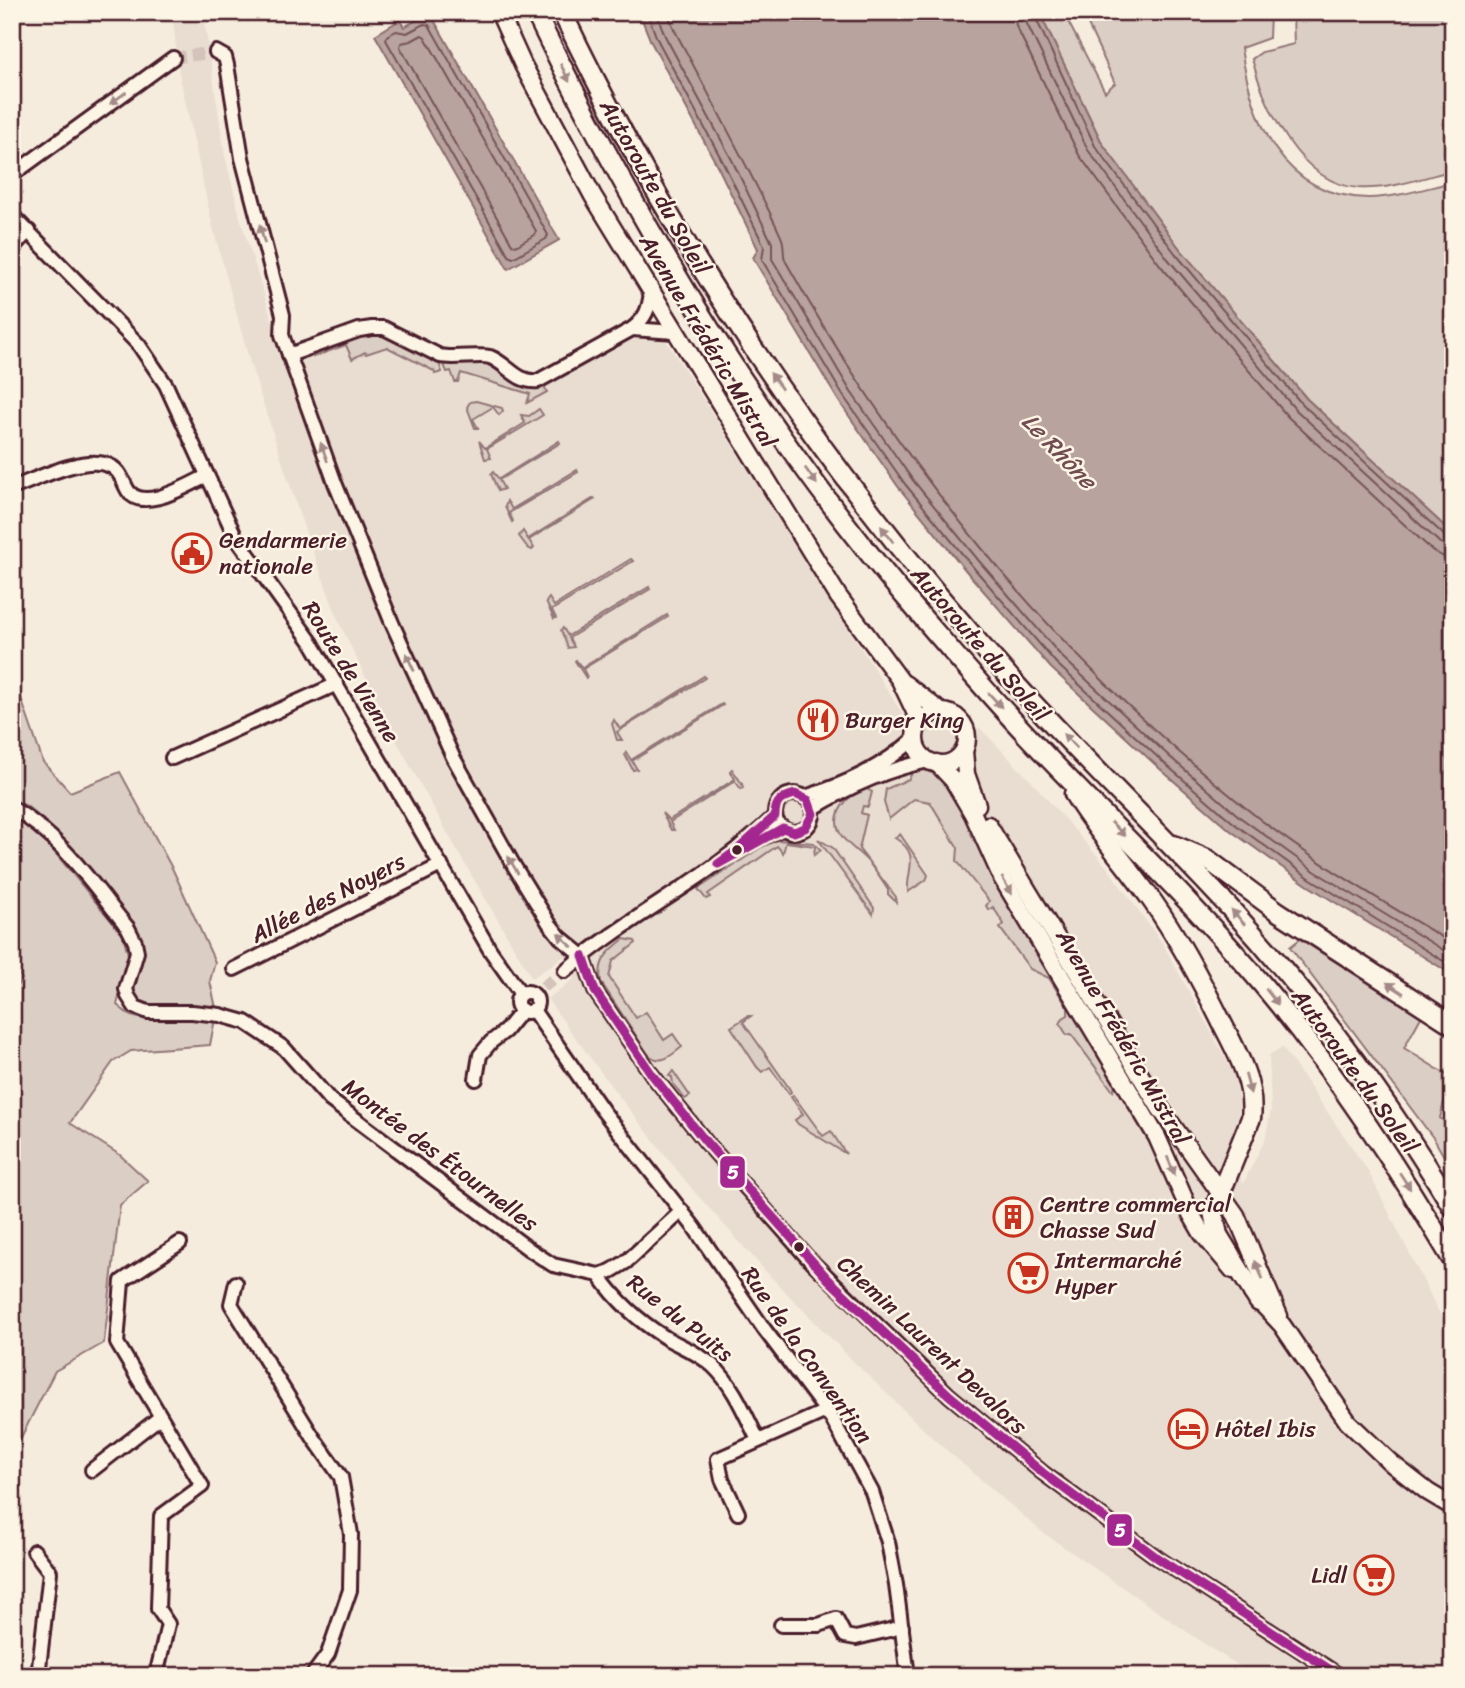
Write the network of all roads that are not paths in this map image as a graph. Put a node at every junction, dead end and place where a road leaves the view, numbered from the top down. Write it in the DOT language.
graph roads {
  1 [pos="499,12"];
  2 [pos="535,12"];
  3 [pos="562,12"];
  4 [pos="216,52"];
  5 [pos="173,58"];
  6 [pos="12,175"];
  7 [pos="12,215"];
  8 [pos="29,231"];
  9 [pos="12,248"];
  10 [pos="651,292"];
  11 [pos="632,329"];
  12 [pos="675,332"];
  13 [pos="289,355"];
  14 [pos="207,476"];
  15 [pos="12,488"];
  16 [pos="900,680"];
  17 [pos="337,684"];
  18 [pos="940,712"];
  19 [pos="920,722"];
  20 [pos="915,738"];
  21 [pos="964,751"];
  22 [pos="172,758"];
  23 [pos="933,762"];
  24 [pos="1058,767"];
  25 [pos="876,773"];
  26 [pos="805,797"];
  27 [pos="12,808"];
  28 [pos="813,809"];
  29 [pos="775,816"];
  30 [pos="783,828"];
  31 [pos="1169,843"];
  32 [pos="736,851"];
  33 [pos="441,865"];
  34 [pos="583,956"];
  35 [pos="234,969"];
  36 [pos="565,971"];
  37 [pos="528,1010"];
  38 [pos="1453,1025"];
  39 [pos="475,1079"];
  40 [pos="1215,1184"];
  41 [pos="1453,1208"];
  42 [pos="681,1211"];
  43 [pos="1236,1214"];
  44 [pos="1218,1235"];
  45 [pos="180,1243"];
  46 [pos="1453,1261"];
  47 [pos="599,1275"];
  48 [pos="236,1283"];
  49 [pos="1259,1302"];
  50 [pos="1282,1325"];
  51 [pos="826,1411"];
  52 [pos="159,1418"];
  53 [pos="758,1440"];
  54 [pos="92,1470"];
  55 [pos="1453,1507"];
  56 [pos="738,1513"];
  57 [pos="34,1551"];
  58 [pos="781,1625"];
  59 [pos="902,1627"];
  60 [pos="38,1676"];
  61 [pos="156,1676"];
  62 [pos="312,1676"];
  63 [pos="908,1676"];
  64 [pos="1340,1676"];
  1 -- 10 [label="main road, Avenue Frédéric Mistral"];
  2 -- 24 [label="highway, Autoroute du Soleil, one-way"];
  31 -- 3 [label="highway, Autoroute du Soleil, one-way"];
  13 -- 4 [label="street, one-way"];
  5 -- 6 [label="street, one-way"];
  7 -- 8 [label="street, Route de Vienne"];
  8 -- 9 [label="street"];
  8 -- 14 [label="street, Route de Vienne"];
  10 -- 11 [label="street"];
  10 -- 12 [label="main road, Avenue Frédéric Mistral"];
  11 -- 12 [label="street"];
  11 -- 13 [label="street"];
  12 -- 16 [label="main road, Avenue Frédéric Mistral"];
  34 -- 13 [label="street, one-way"];
  14 -- 15 [label="street"];
  14 -- 17 [label="street, Route de Vienne"];
  16 -- 18 [label="main road, Avenue Frédéric Mistral"];
  16 -- 19 [label="main road, Avenue Frédéric Mistral"];
  17 -- 22 [label="street"];
  17 -- 33 [label="street, Route de Vienne"];
  18 -- 19 [label="main road"];
  18 -- 21 [label="main road"];
  19 -- 20 [label="main road"];
  20 -- 23 [label="main road"];
  20 -- 25 [label="street"];
  21 -- 23 [label="main road"];
  21 -- 40 [label="main road, Avenue Frédéric Mistral"];
  23 -- 25 [label="street"];
  23 -- 49 [label="main road, Avenue Frédéric Mistral, one-way"];
  24 -- 40 [label="highway, one-way"];
  24 -- 46 [label="highway, Autoroute du Soleil, one-way"];
  25 -- 26 [label="street"];
  25 -- 28 [label="street"];
  26 -- 28 [label="street"];
  26 -- 29 [label="street"];
  27 -- 47 [label="street, Montée des Étournelles"];
  28 -- 30 [label="street"];
  29 -- 30 [label="street"];
  29 -- 32 [label="street"];
  30 -- 32 [label="street"];
  38 -- 31 [label="highway, one-way"];
  41 -- 31 [label="highway, Autoroute du Soleil, one-way"];
  32 -- 34 [label="street"];
  33 -- 35 [label="street, Allée des Noyers"];
  33 -- 37 [label="street, Route de Vienne"];
  34 -- 36 [label="street"];
  34 -- 64 [label="street, Chemin Laurent Devalors"];
  37 -- 39 [label="street"];
  37 -- 42 [label="street"];
  40 -- 43 [label="main road, Avenue Frédéric Mistral"];
  40 -- 44 [label="highway"];
  42 -- 47 [label="street"];
  42 -- 51 [label="street, Rue de la Convention"];
  43 -- 44 [label="main road"];
  50 -- 43 [label="main road, Avenue Frédéric Mistral, one-way"];
  44 -- 49 [label="highway"];
  45 -- 52 [label="street"];
  47 -- 53 [label="street, Rue du Puits"];
  48 -- 62 [label="street"];
  49 -- 50 [label="main road, Avenue Frédéric Mistral"];
  50 -- 55 [label="main road, Avenue Frédéric Mistral"];
  51 -- 53 [label="street"];
  51 -- 59 [label="street, Rue de la Convention"];
  52 -- 54 [label="street"];
  52 -- 61 [label="street"];
  53 -- 56 [label="street"];
  57 -- 60 [label="street"];
  58 -- 59 [label="street"];
  59 -- 63 [label="street, Rue de la Convention"];
}
